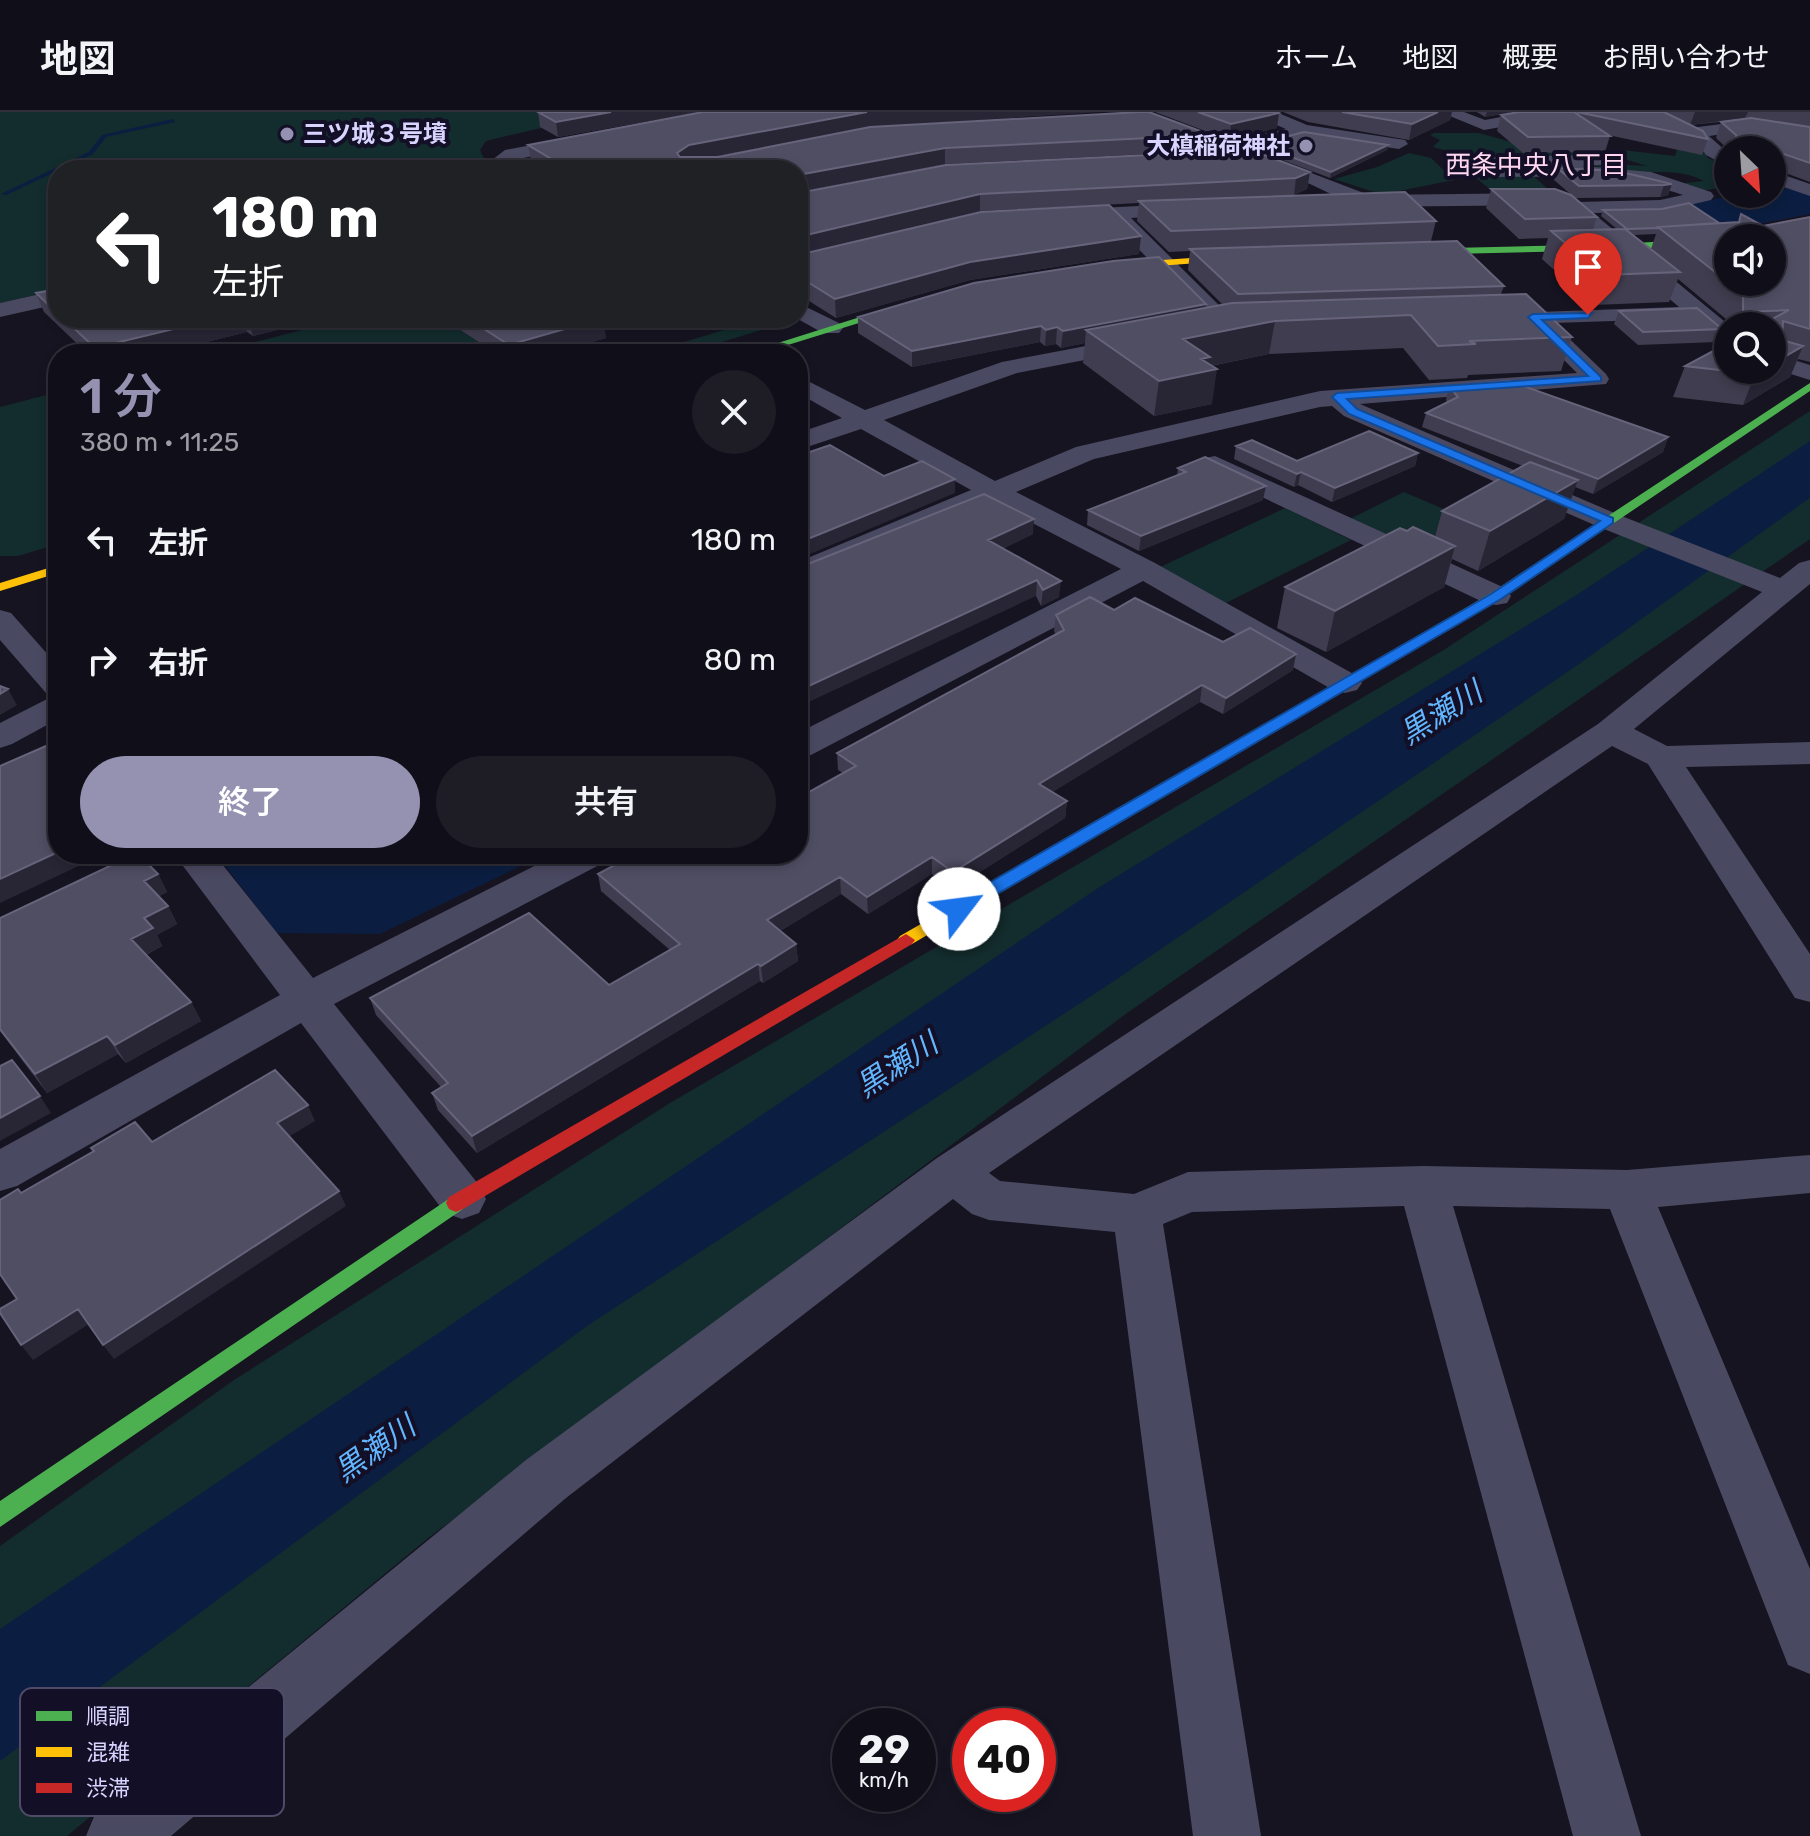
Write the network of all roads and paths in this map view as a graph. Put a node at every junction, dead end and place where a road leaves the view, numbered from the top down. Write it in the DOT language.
graph roads {
  1 [pos="1448,112"];
  2 [pos="1557,112"];
  3 [pos="1641,112"];
  4 [pos="1264,113"];
  5 [pos="1132,117"];
  6 [pos="1303,130"];
  7 [pos="1689,133"];
  8 [pos="1810,136"];
  9 [pos="601,137"];
  10 [pos="1399,144"];
  11 [pos="1229,148"];
  12 [pos="1714,152"];
  13 [pos="1254,157"];
  14 [pos="1197,159"];
  15 [pos="501,160"];
  16 [pos="1609,160"];
  17 [pos="1786,183"];
  18 [pos="1810,190"];
  19 [pos="1714,194"];
  20 [pos="1704,196"];
  21 [pos="1364,200"];
  22 [pos="1317,203"];
  23 [pos="1574,208"];
  24 [pos="1209,209"];
  25 [pos="1115,214"];
  26 [pos="1040,217"];
  27 [pos="1714,241"];
  28 [pos="1621,247"];
  29 [pos="1388,253"];
  30 [pos="1263,257"];
  31 [pos="1163,261"];
  32 [pos="1084,270"];
  33 [pos="48,299"];
  34 [pos="927,300"];
  35 [pos="0,310"];
  36 [pos="1699,311"];
  37 [pos="808,315"];
  38 [pos="1533,317"];
  39 [pos="1487,318"];
  40 [pos="1714,324"];
  41 [pos="1258,325"];
  42 [pos="1227,326"];
  43 [pos="831,328"];
  44 [pos="1196,332"];
  45 [pos="1165,338"];
  46 [pos="780,344"];
  47 [pos="1786,365"];
  48 [pos="1810,373"];
  49 [pos="1810,386"];
  50 [pos="808,388"];
  51 [pos="1337,397"];
  52 [pos="865,419"];
  53 [pos="1158,437"];
  54 [pos="808,439"];
  55 [pos="991,490"];
  56 [pos="1614,523"];
  57 [pos="808,569"];
  58 [pos="1144,569"];
  59 [pos="48,572"];
  60 [pos="1786,580"];
  61 [pos="0,587"];
  62 [pos="1496,596"];
  63 [pos="0,620"];
  64 [pos="48,675"];
  65 [pos="1345,683"];
  66 [pos="48,711"];
  67 [pos="1610,731"];
  68 [pos="0,737"];
  69 [pos="808,742"];
  70 [pos="1810,753"];
  71 [pos="1661,757"];
  72 [pos="201,864"];
  73 [pos="570,864"];
  74 [pos="1794,933"];
  75 [pos="1810,987"];
  76 [pos="306,1000"];
  77 [pos="0,1172"];
  78 [pos="954,1172"];
  79 [pos="1810,1174"];
  80 [pos="1423,1186"];
  81 [pos="1627,1190"];
  82 [pos="462,1199"];
  83 [pos="1137,1214"];
  84 [pos="0,1515"];
  85 [pos="1810,1643"];
  86 [pos="284,1699"];
  87 [pos="144,1816"];
  88 [pos="120,1836"];
  89 [pos="1227,1836"];
  90 [pos="1607,1836"];
  1 -- 2 [label="street"];
  3 -- 7 [label="street"];
  4 -- 6 [label="street"];
  5 -- 11 [label="street"];
  6 -- 10 [label="street"];
  6 -- 11 [label="street"];
  7 -- 8 [label="street"];
  7 -- 12 [label="street"];
  9 -- 15 [label="street"];
  11 -- 13 [label="street"];
  13 -- 14 [label="street"];
  13 -- 21 [label="street"];
  16 -- 20 [label="street"];
  17 -- 18 [label="street"];
  19 -- 20 [label="street"];
  20 -- 23 [label="street"];
  21 -- 22 [label="street"];
  21 -- 23 [label="street"];
  23 -- 28 [label="street"];
  24 -- 25 [label="street"];
  25 -- 26 [label="street"];
  25 -- 31 [label="street"];
  27 -- 28 [label="street"];
  28 -- 29 [label="street"];
  28 -- 36 [label="street"];
  30 -- 31 [label="street"];
  31 -- 32 [label="street"];
  31 -- 42 [label="street"];
  33 -- 35 [label="street"];
  34 -- 43 [label="street"];
  36 -- 38 [label="street"];
  36 -- 40 [label="street"];
  37 -- 43 [label="street"];
  38 -- 39 [label="street"];
  38 -- 51 [label="street"];
  41 -- 42 [label="street"];
  42 -- 44 [label="street"];
  43 -- 46 [label="street"];
  45 -- 52 [label="street"];
  47 -- 48 [label="street"];
  49 -- 56 [label="street"];
  50 -- 52 [label="street"];
  51 -- 53 [label="street"];
  51 -- 56 [label="street"];
  52 -- 54 [label="street"];
  52 -- 55 [label="street"];
  53 -- 55 [label="street"];
  53 -- 62 [label="street"];
  55 -- 57 [label="street"];
  55 -- 58 [label="street"];
  56 -- 60 [label="street"];
  56 -- 62 [label="street"];
  58 -- 65 [label="street"];
  58 -- 69 [label="street"];
  59 -- 61 [label="street"];
  60 -- 67 [label="street"];
  62 -- 65 [label="street"];
  63 -- 64 [label="street"];
  65 -- 82 [label="street"];
  66 -- 68 [label="street"];
  67 -- 71 [label="street"];
  67 -- 78 [label="street"];
  70 -- 71 [label="street"];
  71 -- 74 [label="street"];
  72 -- 76 [label="street"];
  73 -- 76 [label="street"];
  74 -- 75 [label="street"];
  76 -- 77 [label="street"];
  76 -- 82 [label="street"];
  78 -- 83 [label="street"];
  78 -- 86 [label="street"];
  79 -- 81 [label="street"];
  80 -- 81 [label="street"];
  80 -- 83 [label="street"];
  80 -- 90 [label="street"];
  81 -- 85 [label="street"];
  82 -- 84 [label="street"];
  83 -- 89 [label="street"];
  87 -- 88 [label="street"];
}
